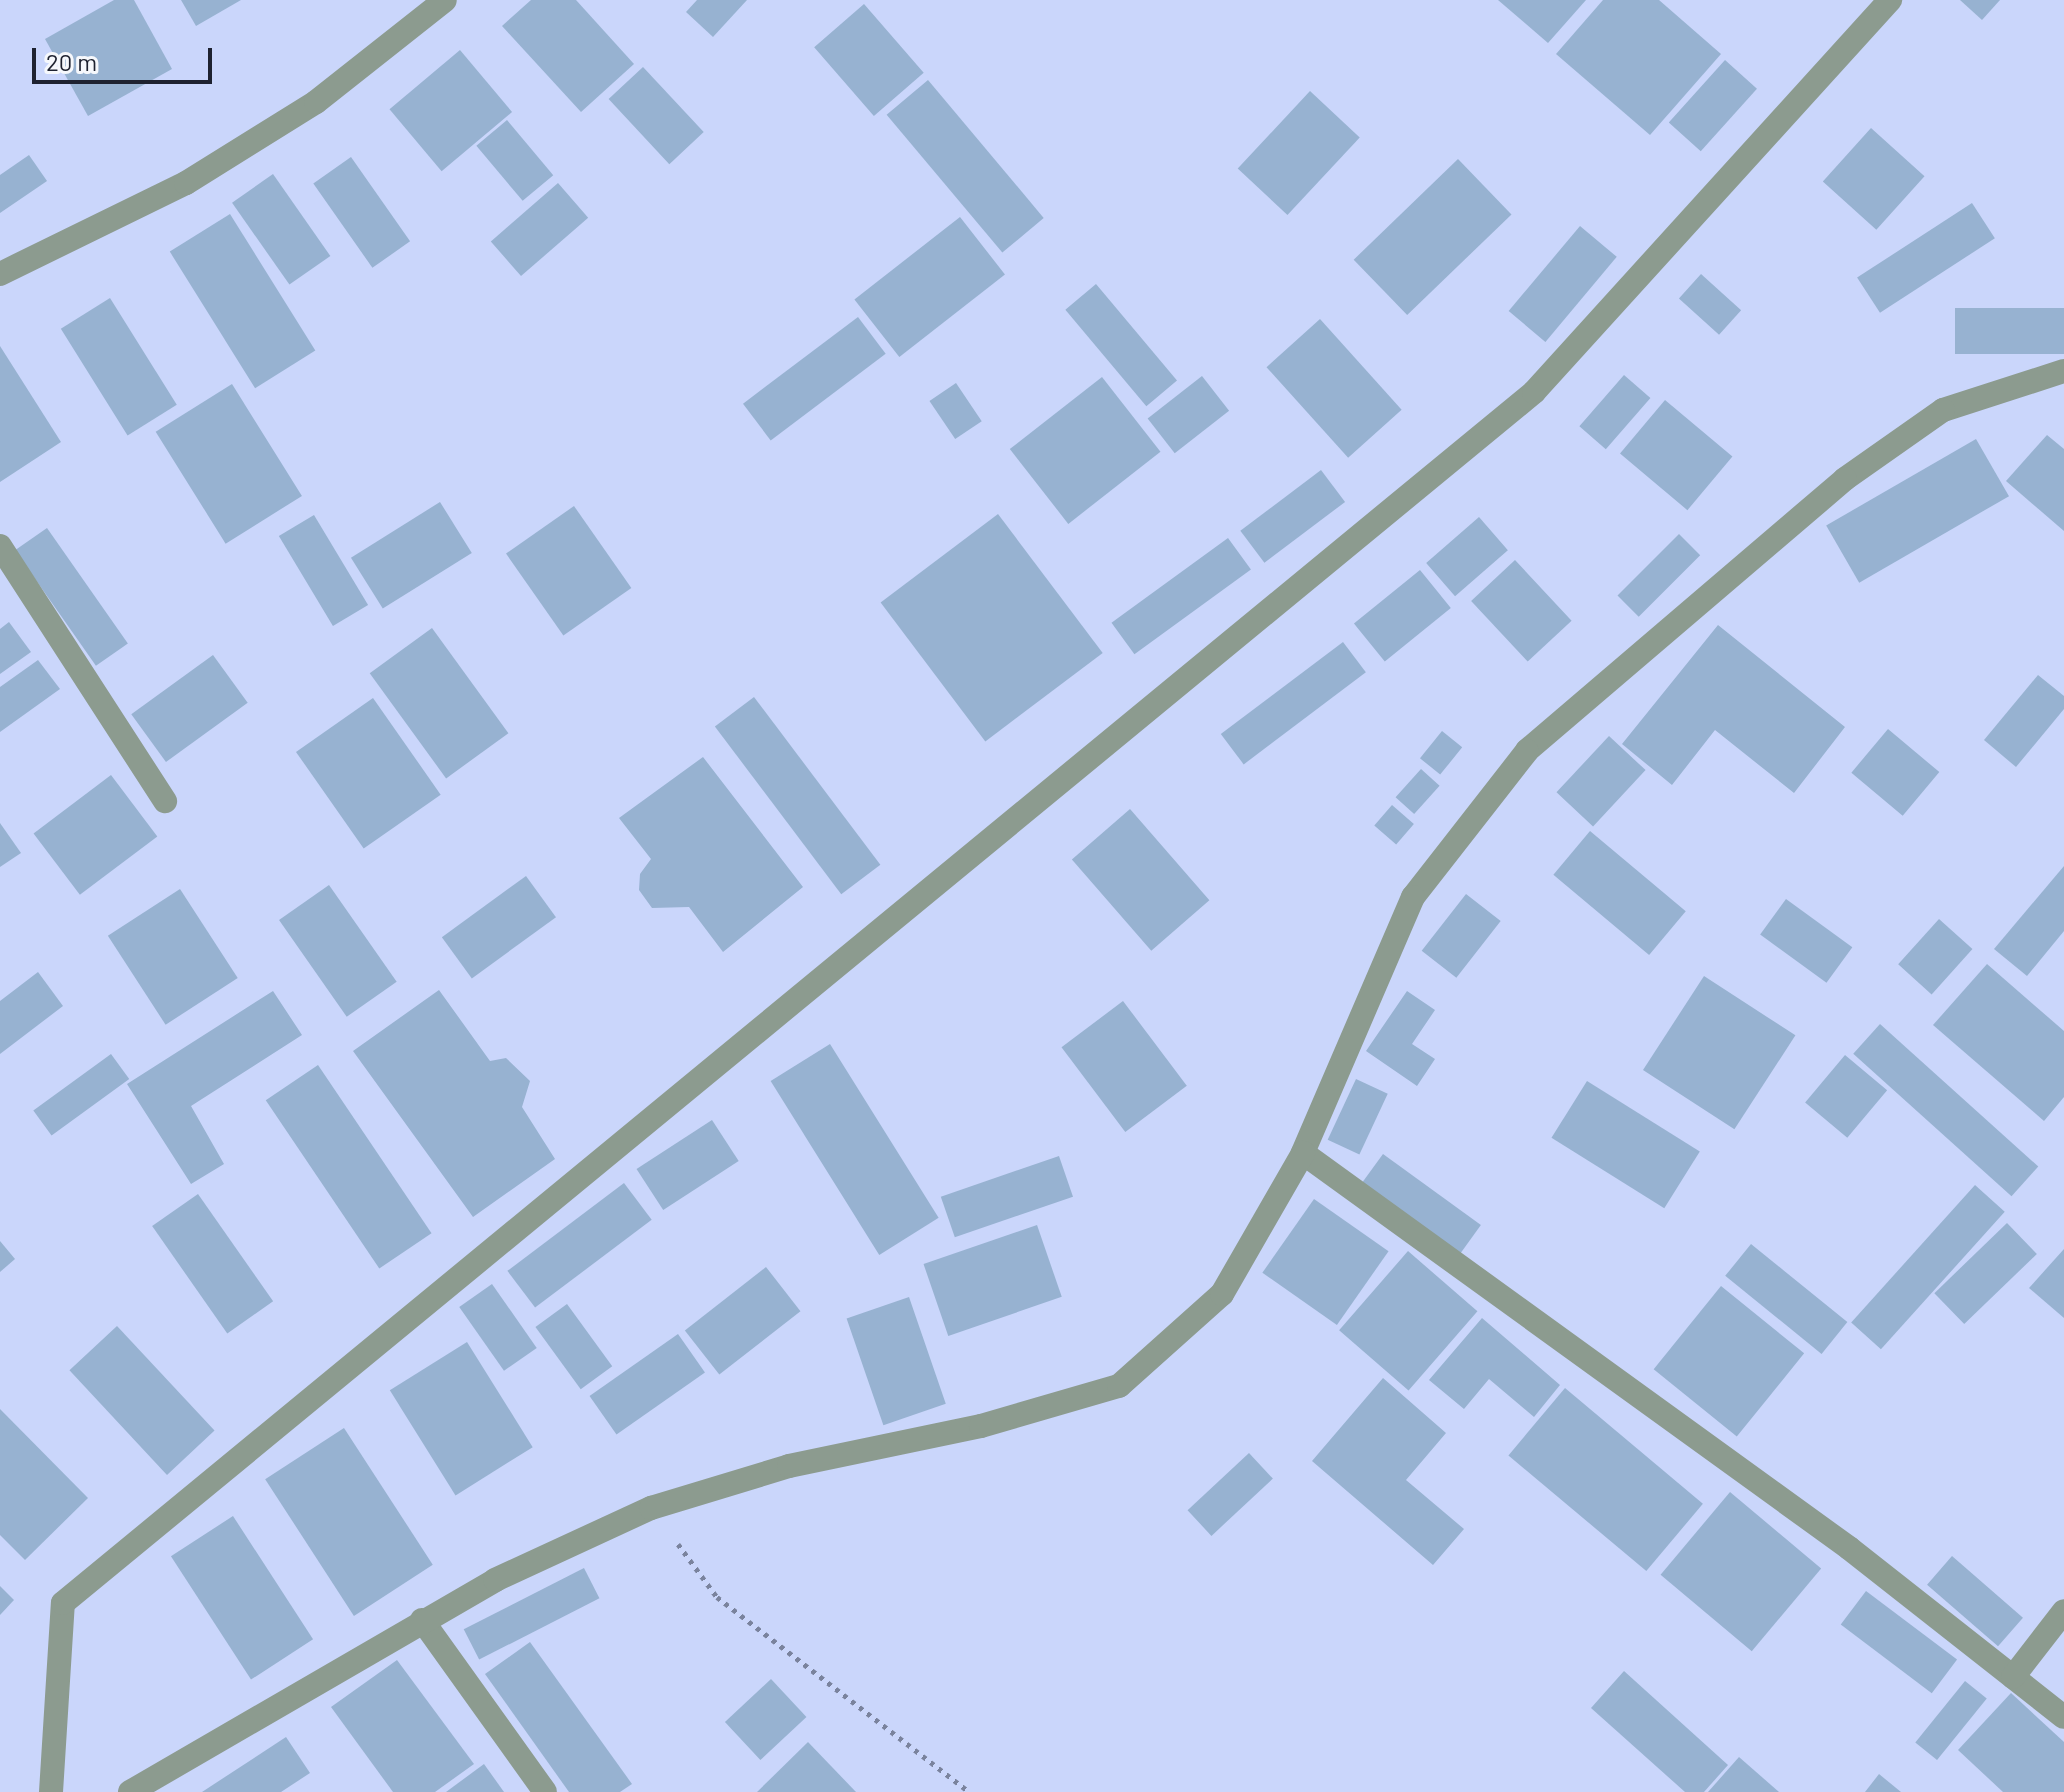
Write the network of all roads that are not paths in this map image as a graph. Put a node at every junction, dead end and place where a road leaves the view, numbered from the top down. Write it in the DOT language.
graph roads {
  1 [pos="445,0"];
  2 [pos="1890,0"];
  3 [pos="0,274"];
  4 [pos="2064,371"];
  5 [pos="0,546"];
  6 [pos="165,801"];
  7 [pos="1303,1153"];
  8 [pos="2064,1611"];
  9 [pos="422,1620"];
  10 [pos="2013,1677"];
  11 [pos="2064,1717"];
  12 [pos="51,1792"];
  13 [pos="130,1792"];
  14 [pos="545,1792"];
  1 -- 3 [label="street"];
  2 -- 12 [label="street"];
  4 -- 7 [label="street"];
  5 -- 6 [label="street"];
  7 -- 9 [label="street"];
  7 -- 10 [label="street"];
  8 -- 10 [label="street"];
  9 -- 13 [label="street"];
  9 -- 14 [label="street"];
  10 -- 11 [label="street"];
}
